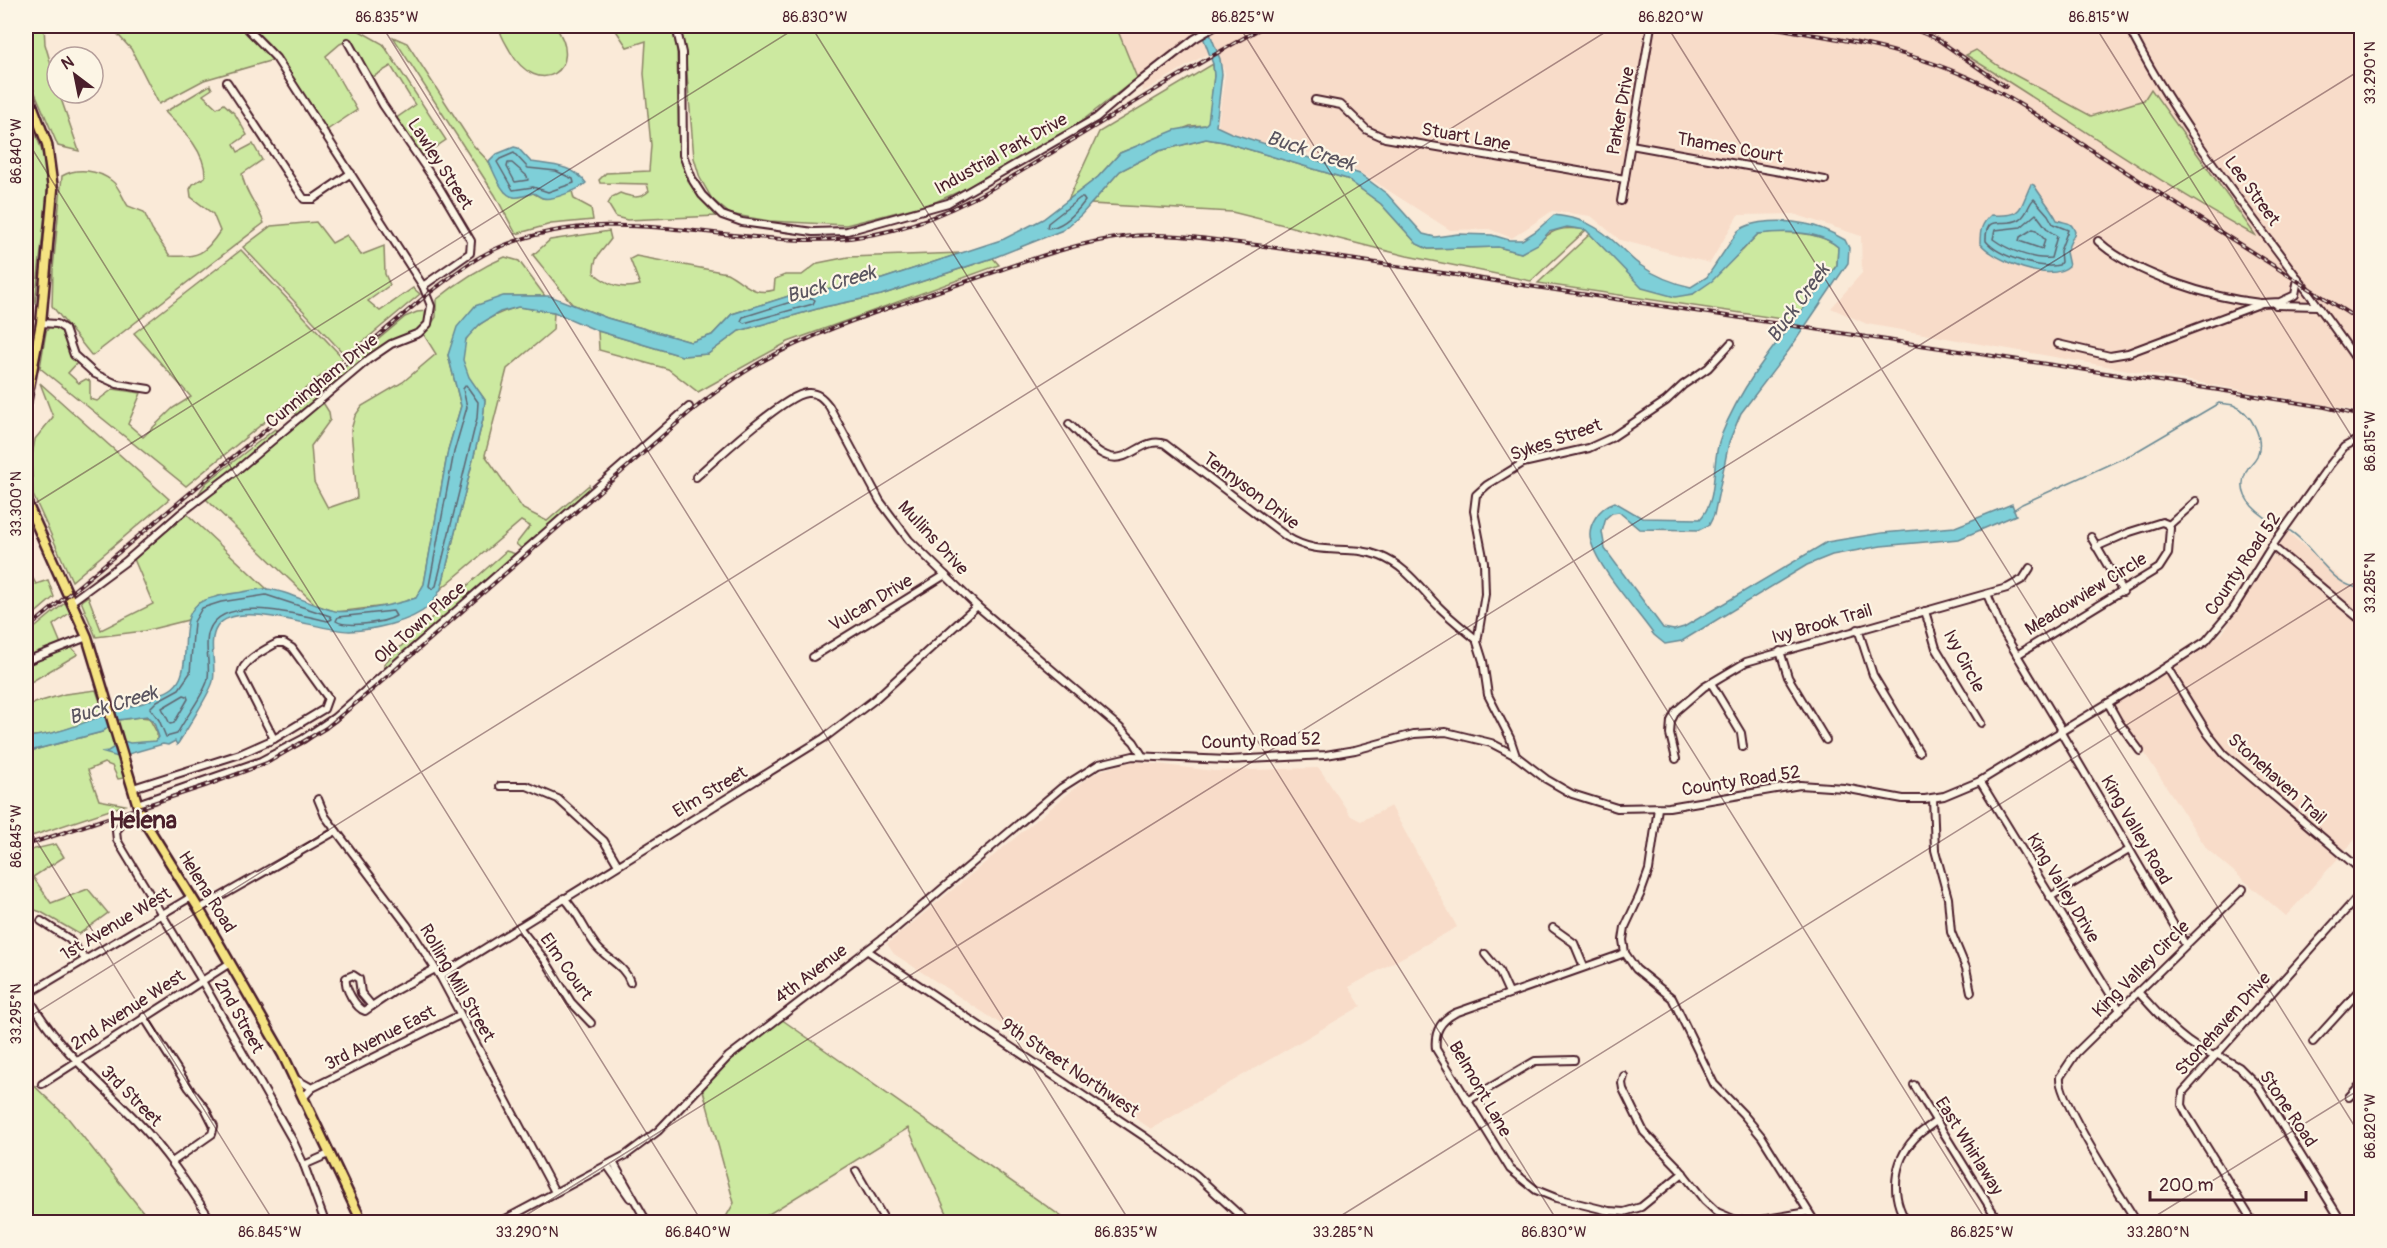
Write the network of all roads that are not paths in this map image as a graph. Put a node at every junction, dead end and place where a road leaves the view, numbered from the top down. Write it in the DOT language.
graph roads {
  1 [pos="245,26"];
  2 [pos="676,26"];
  3 [pos="1651,26"];
  4 [pos="2128,26"];
  5 [pos="1214,27"];
  6 [pos="348,42"];
  7 [pos="226,82"];
  8 [pos="26,89"];
  9 [pos="1315,100"];
  10 [pos="1630,145"];
  11 [pos="351,173"];
  12 [pos="1625,179"];
  13 [pos="1825,180"];
  14 [pos="1621,201"];
  15 [pos="2098,241"];
  16 [pos="2298,279"];
  17 [pos="423,286"];
  18 [pos="2262,303"];
  19 [pos="2317,306"];
  20 [pos="41,323"];
  21 [pos="1731,343"];
  22 [pos="2058,344"];
  23 [pos="2361,368"];
  24 [pos="814,387"];
  25 [pos="149,389"];
  26 [pos="817,394"];
  27 [pos="26,403"];
  28 [pos="689,407"];
  29 [pos="1069,424"];
  30 [pos="2361,437"];
  31 [pos="696,477"];
  32 [pos="26,501"];
  33 [pos="2196,501"];
  34 [pos="2168,526"];
  35 [pos="2091,537"];
  36 [pos="2272,546"];
  37 [pos="2096,547"];
  38 [pos="2030,568"];
  39 [pos="945,576"];
  40 [pos="2123,592"];
  41 [pos="1987,594"];
  42 [pos="72,600"];
  43 [pos="977,606"];
  44 [pos="1925,611"];
  45 [pos="2361,621"];
  46 [pos="1858,629"];
  47 [pos="87,637"];
  48 [pos="1477,640"];
  49 [pos="1780,651"];
  50 [pos="2017,655"];
  51 [pos="813,657"];
  52 [pos="26,662"];
  53 [pos="2167,667"];
  54 [pos="1711,683"];
  55 [pos="2108,703"];
  56 [pos="1981,723"];
  57 [pos="2061,731"];
  58 [pos="274,739"];
  59 [pos="1826,740"];
  60 [pos="1743,747"];
  61 [pos="2140,751"];
  62 [pos="1919,752"];
  63 [pos="1142,755"];
  64 [pos="1515,756"];
  65 [pos="1676,759"];
  66 [pos="1980,781"];
  67 [pos="500,786"];
  68 [pos="133,788"];
  69 [pos="1933,798"];
  70 [pos="318,799"];
  71 [pos="137,804"];
  72 [pos="1658,808"];
  73 [pos="141,816"];
  74 [pos="336,831"];
  75 [pos="2129,850"];
  76 [pos="618,866"];
  77 [pos="2361,872"];
  78 [pos="2243,889"];
  79 [pos="2361,892"];
  80 [pos="191,897"];
  81 [pos="2050,897"];
  82 [pos="564,898"];
  83 [pos="199,909"];
  84 [pos="162,914"];
  85 [pos="41,921"];
  86 [pos="519,927"];
  87 [pos="1554,928"];
  88 [pos="2185,944"];
  89 [pos="868,951"];
  90 [pos="1625,953"];
  91 [pos="1485,954"];
  92 [pos="85,959"];
  93 [pos="230,963"];
  94 [pos="1584,967"];
  95 [pos="435,969"];
  96 [pos="440,976"];
  97 [pos="202,981"];
  98 [pos="630,982"];
  99 [pos="2361,988"];
  100 [pos="1971,992"];
  101 [pos="2138,992"];
  102 [pos="1509,993"];
  103 [pos="26,994"];
  104 [pos="372,1006"];
  105 [pos="2120,1010"];
  106 [pos="460,1015"];
  107 [pos="144,1017"];
  108 [pos="591,1023"];
  109 [pos="2313,1042"];
  110 [pos="2215,1055"];
  111 [pos="1574,1060"];
  112 [pos="76,1062"];
  113 [pos="1624,1076"];
  114 [pos="294,1078"];
  115 [pos="2361,1083"];
  116 [pos="42,1084"];
  117 [pos="1914,1085"];
  118 [pos="312,1088"];
  119 [pos="304,1097"];
  120 [pos="2349,1097"];
  121 [pos="1467,1101"];
  122 [pos="1936,1121"];
  123 [pos="329,1154"];
  124 [pos="172,1162"];
  125 [pos="610,1163"];
  126 [pos="304,1165"];
  127 [pos="856,1171"];
  128 [pos="1683,1173"];
  129 [pos="555,1192"];
  130 [pos="1808,1212"];
  131 [pos="212,1222"];
  132 [pos="325,1222"];
  133 [pos="362,1222"];
  134 [pos="500,1222"];
  135 [pos="647,1222"];
  136 [pos="886,1222"];
  137 [pos="1247,1222"];
  138 [pos="1815,1222"];
  139 [pos="1907,1222"];
  140 [pos="1999,1222"];
  141 [pos="2137,1222"];
  142 [pos="2253,1222"];
  143 [pos="2342,1222"];
  1 -- 11 [label="street, Cunningham Drive"];
  2 -- 5 [label="street, Industrial Park Drive"];
  3 -- 10 [label="street, Parker Drive"];
  4 -- 16 [label="street, Lee Street"];
  6 -- 17 [label="street, Lawley Street"];
  7 -- 11 [label="street"];
  8 -- 20 [label="main road"];
  9 -- 12 [label="street, Stuart Lane"];
  10 -- 12 [label="street, Parker Drive"];
  10 -- 13 [label="street, Thames Court"];
  11 -- 17 [label="street, Cunningham Drive"];
  12 -- 14 [label="street, Parker Drive"];
  15 -- 18 [label="street"];
  16 -- 18 [label="street"];
  16 -- 19 [label="street, Lee Street"];
  17 -- 42 [label="street, Cunningham Drive"];
  18 -- 19 [label="street"];
  18 -- 22 [label="street"];
  19 -- 23 [label="street, Lee Street"];
  20 -- 25 [label="street"];
  20 -- 27 [label="main road"];
  21 -- 48 [label="street, Sykes Street"];
  24 -- 26 [label="street, Mullins Drive"];
  26 -- 31 [label="street"];
  26 -- 39 [label="street, Mullins Drive"];
  28 -- 71 [label="street, Old Town Place"];
  29 -- 48 [label="street, Tennyson Drive"];
  30 -- 36 [label="street, County Road 52"];
  32 -- 42 [label="main road, Helena Road"];
  33 -- 34 [label="street"];
  34 -- 37 [label="street, Meadowview Circle"];
  34 -- 40 [label="street, Meadowview Circle"];
  35 -- 37 [label="street"];
  36 -- 45 [label="street"];
  36 -- 53 [label="street, County Road 52"];
  37 -- 40 [label="street"];
  38 -- 41 [label="street, Ivy Brook Trail"];
  39 -- 43 [label="street, Mullins Drive"];
  39 -- 51 [label="street, Vulcan Drive"];
  40 -- 50 [label="street, Meadowview Circle"];
  41 -- 44 [label="street, Ivy Brook Trail"];
  41 -- 50 [label="street, King Valley Road"];
  42 -- 47 [label="main road, Helena Road"];
  43 -- 63 [label="street, Mullins Drive"];
  43 -- 76 [label="street, Elm Street"];
  44 -- 46 [label="street, Ivy Brook Trail"];
  44 -- 56 [label="street, Ivy Circle"];
  46 -- 49 [label="street, Ivy Brook Trail"];
  46 -- 62 [label="street"];
  47 -- 52 [label="street"];
  47 -- 68 [label="main road, Helena Road"];
  48 -- 64 [label="street"];
  49 -- 54 [label="street, Ivy Brook Trail"];
  49 -- 59 [label="street"];
  50 -- 57 [label="street, King Valley Road"];
  53 -- 55 [label="street, County Road 52"];
  53 -- 77 [label="street, Stonehaven Trail"];
  54 -- 60 [label="street"];
  54 -- 65 [label="street, Ivy Brook Trail"];
  55 -- 57 [label="street, County Road 52"];
  55 -- 61 [label="street"];
  57 -- 66 [label="street, County Road 52"];
  57 -- 75 [label="street, King Valley Road"];
  58 -- 58 [label="street"];
  58 -- 68 [label="street"];
  63 -- 64 [label="street, County Road 52"];
  63 -- 89 [label="street, 4th Avenue"];
  64 -- 72 [label="street, County Road 52"];
  66 -- 69 [label="street, County Road 52"];
  66 -- 81 [label="street, King Valley Drive"];
  67 -- 76 [label="street"];
  68 -- 71 [label="main road, Helena Road"];
  69 -- 72 [label="street, County Road 52"];
  69 -- 100 [label="street"];
  70 -- 74 [label="street, Rolling Mill Street"];
  71 -- 73 [label="main road, Helena Road"];
  72 -- 90 [label="street"];
  73 -- 80 [label="main road, Helena Road"];
  73 -- 84 [label="street, 2nd Street"];
  74 -- 83 [label="street"];
  74 -- 95 [label="street, Rolling Mill Street"];
  75 -- 81 [label="street"];
  75 -- 88 [label="street, King Valley Road"];
  76 -- 82 [label="street, Elm Street"];
  78 -- 88 [label="street, King Valley Circle"];
  79 -- 110 [label="street, Stonehaven Drive"];
  80 -- 83 [label="main road, Helena Road"];
  80 -- 84 [label="street, 1st Avenue West"];
  81 -- 105 [label="street, King Valley Drive"];
  82 -- 86 [label="street, Elm Street"];
  82 -- 98 [label="street"];
  83 -- 93 [label="main road, Helena Road"];
  84 -- 92 [label="street, 1st Avenue West"];
  84 -- 97 [label="street, 2nd Street"];
  85 -- 92 [label="street"];
  86 -- 96 [label="street, Elm Street"];
  86 -- 108 [label="street, Elm Court"];
  87 -- 94 [label="street"];
  88 -- 101 [label="street, King Valley Circle"];
  89 -- 125 [label="street, 4th Avenue"];
  89 -- 137 [label="street, 9th Street Northwest"];
  90 -- 94 [label="street, Belmont Lane"];
  90 -- 130 [label="street"];
  91 -- 102 [label="street"];
  92 -- 103 [label="street, 1st Avenue West"];
  93 -- 97 [label="street, 2nd Avenue West"];
  93 -- 114 [label="main road, Helena Road"];
  94 -- 102 [label="street, Belmont Lane"];
  95 -- 96 [label="street, Rolling Mill Street"];
  95 -- 104 [label="street"];
  96 -- 106 [label="street, Rolling Mill Street"];
  97 -- 107 [label="street, 2nd Avenue West"];
  97 -- 126 [label="street, 2nd Street"];
  99 -- 109 [label="street"];
  101 -- 105 [label="street, King Valley Circle"];
  101 -- 110 [label="street, Stone Road"];
  102 -- 121 [label="street, Belmont Lane"];
  103 -- 112 [label="street, 3rd Street"];
  104 -- 104 [label="street"];
  105 -- 141 [label="street, King Valley Circle"];
  106 -- 118 [label="street, 3rd Avenue East"];
  106 -- 129 [label="street, Rolling Mill Street"];
  107 -- 112 [label="street, 2nd Avenue West"];
  107 -- 124 [label="street"];
  110 -- 142 [label="street, Stonehaven Drive"];
  110 -- 143 [label="street, Stone Road"];
  111 -- 121 [label="street"];
  112 -- 116 [label="street, 2nd Avenue West"];
  112 -- 124 [label="street, 3rd Street"];
  113 -- 128 [label="street"];
  114 -- 118 [label="street, 3rd Avenue East"];
  114 -- 119 [label="main road, Helena Road"];
  115 -- 120 [label="street"];
  117 -- 122 [label="street, East Whirlaway"];
  118 -- 119 [label="street, 3rd Avenue East"];
  119 -- 123 [label="main road, Helena Road"];
  121 -- 128 [label="street, Belmont Lane"];
  122 -- 139 [label="street"];
  122 -- 140 [label="street, East Whirlaway"];
  123 -- 126 [label="street"];
  123 -- 133 [label="main road, Helena Road"];
  124 -- 131 [label="street, 3rd Street"];
  125 -- 129 [label="street, 4th Avenue"];
  125 -- 135 [label="street"];
  126 -- 132 [label="street, 2nd Street"];
  127 -- 136 [label="street"];
  128 -- 130 [label="street"];
  129 -- 134 [label="street, 4th Avenue"];
  130 -- 138 [label="street"];
}
